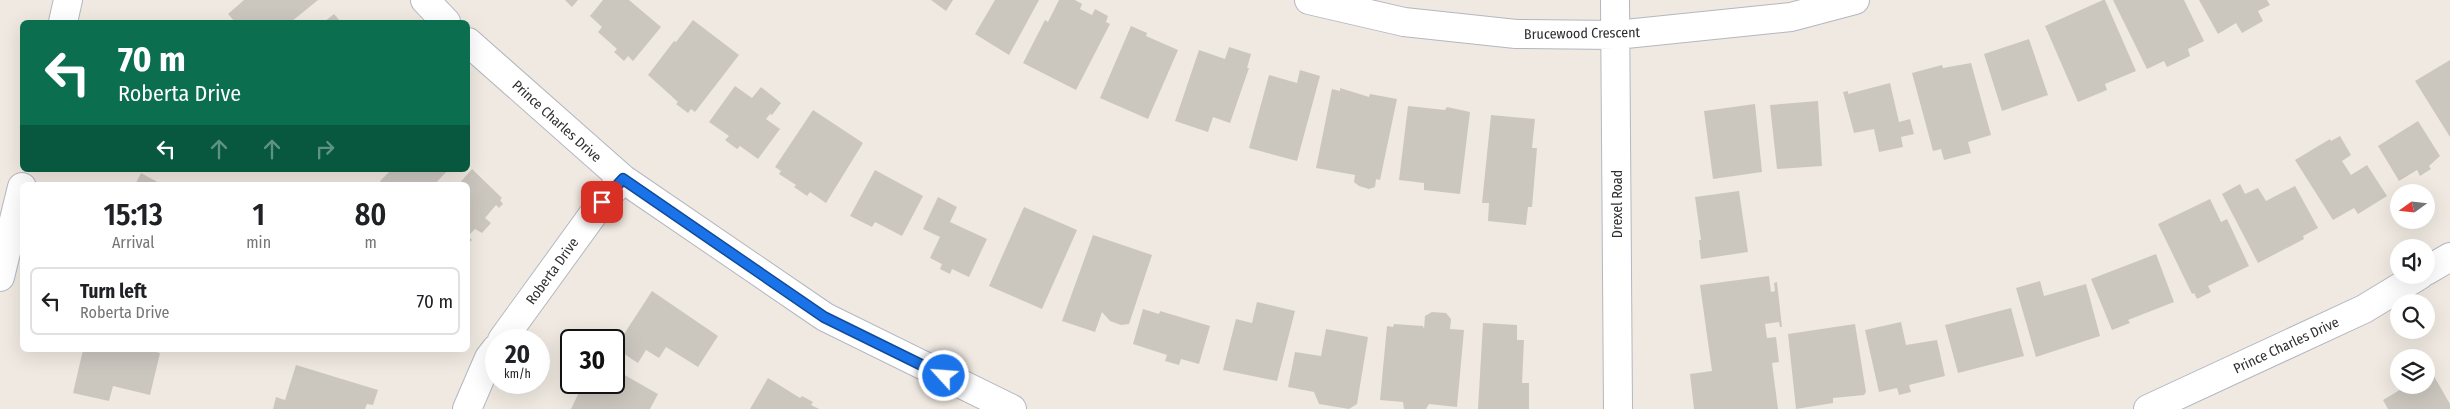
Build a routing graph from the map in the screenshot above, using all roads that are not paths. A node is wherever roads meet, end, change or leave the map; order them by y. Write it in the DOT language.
graph roads {
  1 [pos="68,0"];
  2 [pos="425,0"];
  3 [pos="1308,0"];
  4 [pos="1615,0"];
  5 [pos="1855,0"];
  6 [pos="63,20"];
  7 [pos="444,20"];
  8 [pos="1616,35"];
  9 [pos="470,44"];
  10 [pos="623,179"];
  11 [pos="20,198"];
  12 [pos="2450,257"];
  13 [pos="2435,266"];
  14 [pos="0,276"];
  15 [pos="2405,284"];
  16 [pos="510,329"];
  17 [pos="485,367"];
  18 [pos="467,409"];
  19 [pos="1012,409"];
  20 [pos="1618,409"];
  21 [pos="2148,409"];
  1 -- 6 [label="street"];
  2 -- 7 [label="street"];
  3 -- 8 [label="street, Brucewood Crescent"];
  4 -- 8 [label="street, Drexel Road"];
  5 -- 8 [label="street, Brucewood Crescent"];
  8 -- 20 [label="street, Drexel Road"];
  9 -- 10 [label="street, Prince Charles Drive"];
  10 -- 16 [label="street, Roberta Drive"];
  10 -- 19 [label="street, Prince Charles Drive"];
  11 -- 14 [label="street"];
  12 -- 13 [label="street"];
  15 -- 21 [label="street, Prince Charles Drive"];
  17 -- 18 [label="street"];
}
